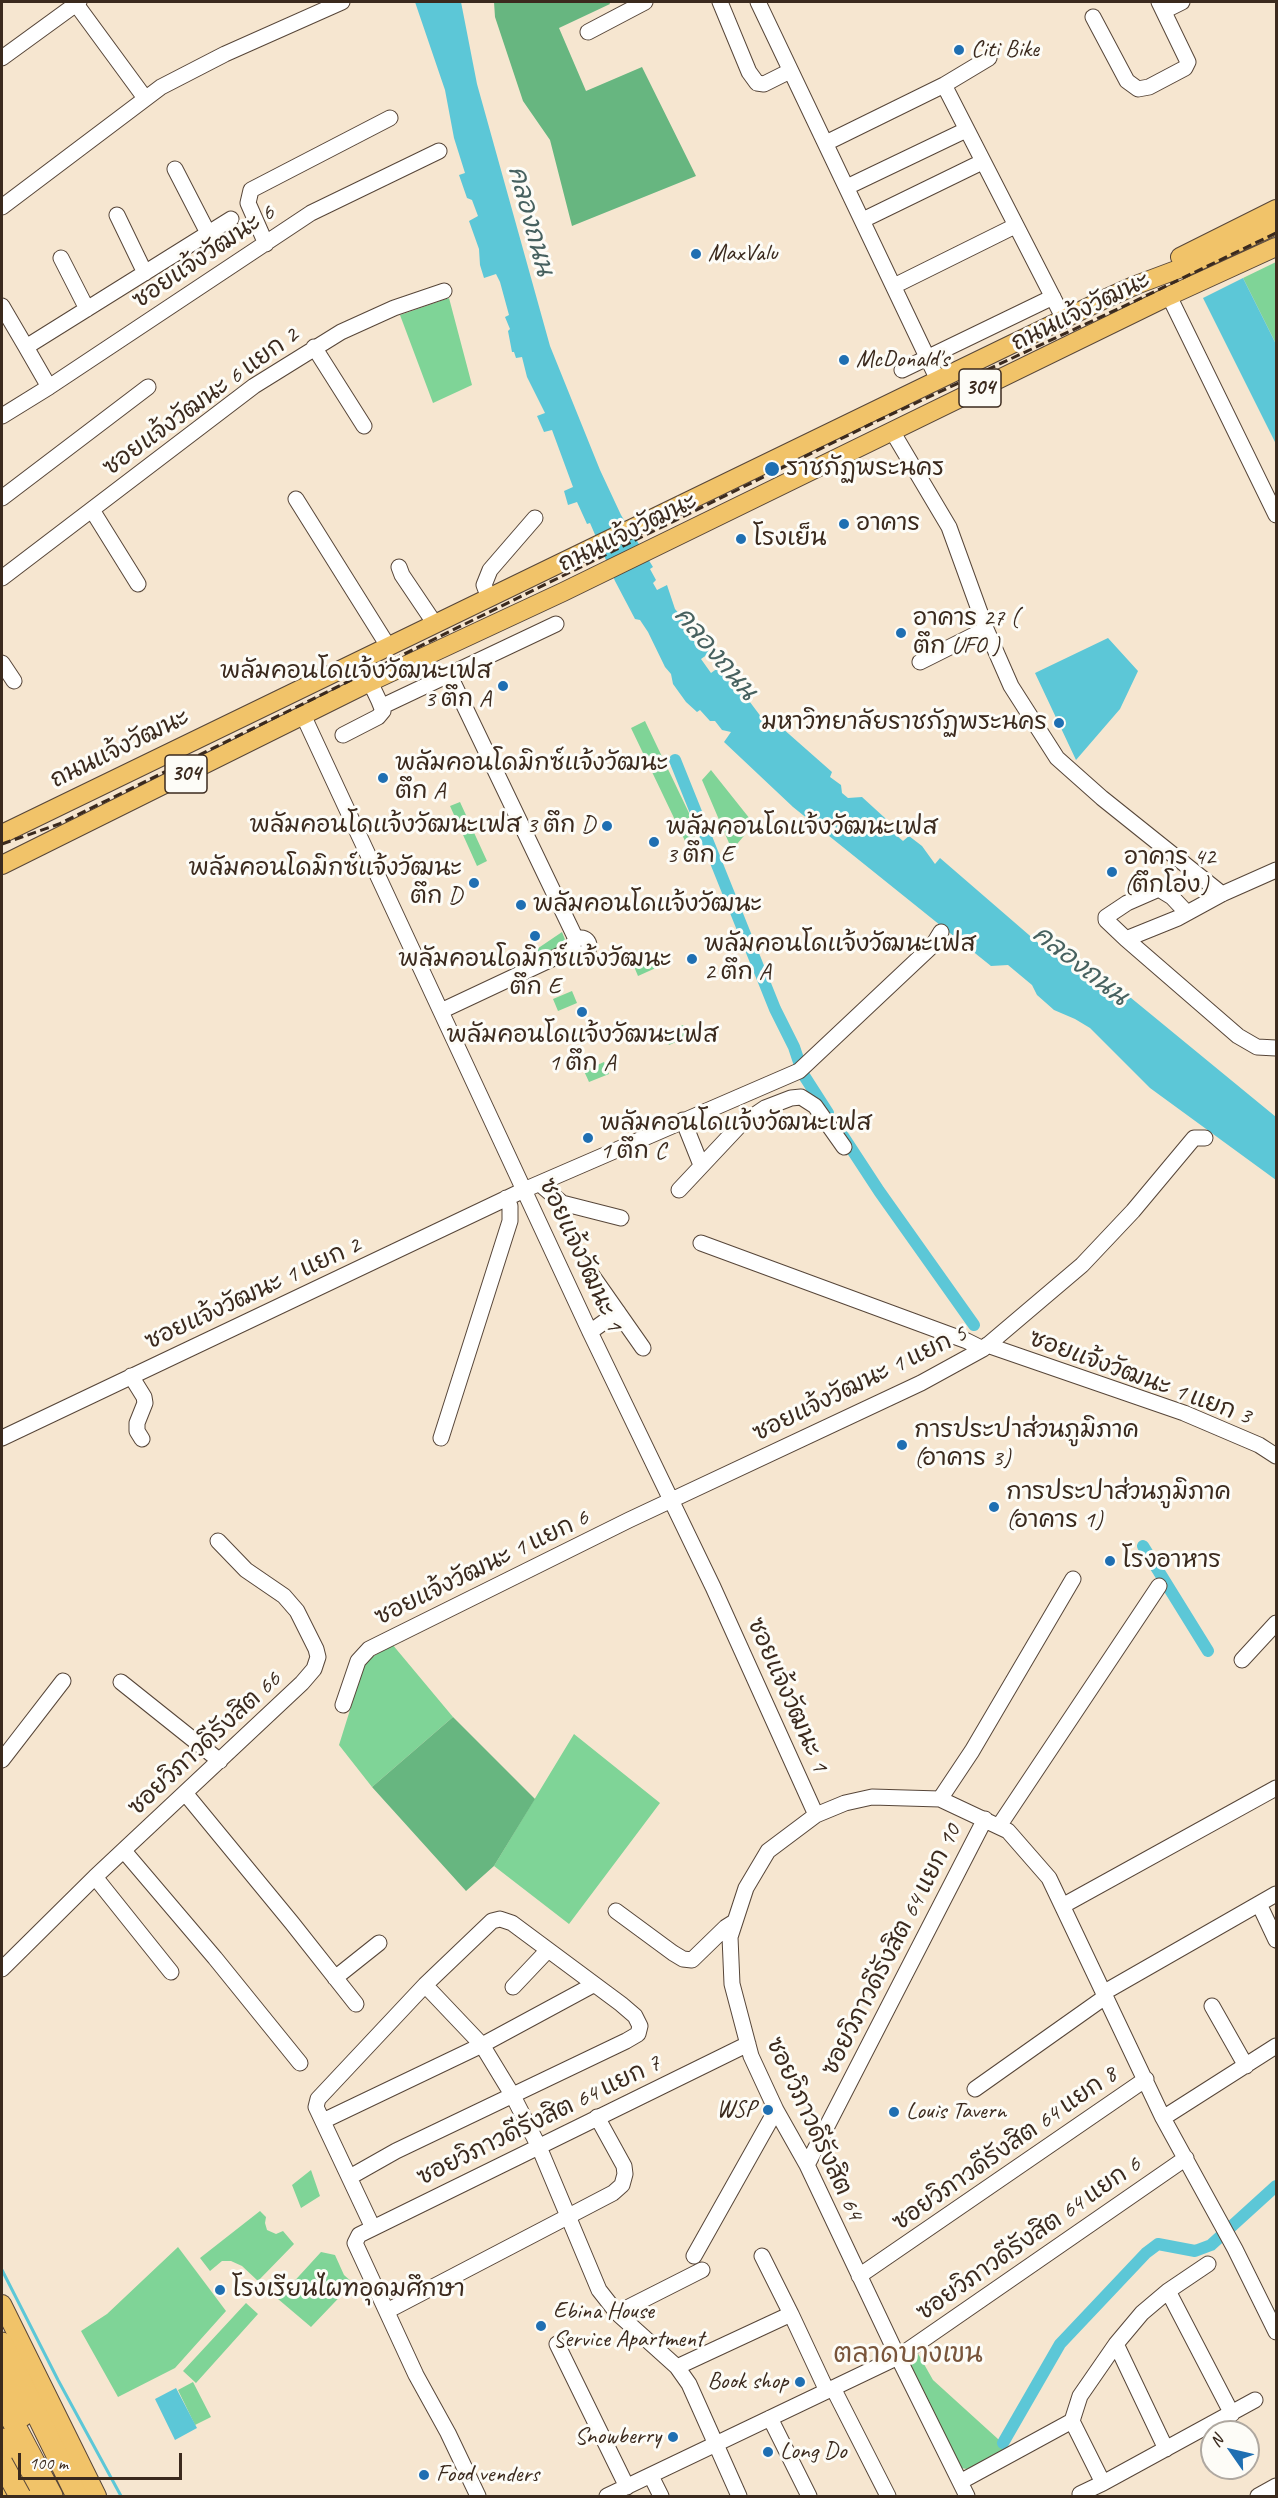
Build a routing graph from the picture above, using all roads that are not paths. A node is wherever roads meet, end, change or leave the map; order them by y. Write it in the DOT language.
graph roads {
  1 [pos="342,2"];
  2 [pos="645,2"];
  3 [pos="720,2"];
  4 [pos="758,2"];
  5 [pos="1182,2"];
  6 [pos="78,3"];
  7 [pos="1161,6"];
  8 [pos="1093,17"];
  9 [pos="588,32"];
  10 [pos="2,58"];
  11 [pos="989,58"];
  12 [pos="790,71"];
  13 [pos="944,84"];
  14 [pos="145,98"];
  15 [pos="390,118"];
  16 [pos="966,130"];
  17 [pos="826,143"];
  18 [pos="439,151"];
  19 [pos="982,162"];
  20 [pos="175,169"];
  21 [pos="847,187"];
  22 [pos="2,207"];
  23 [pos="1276,209"];
  24 [pos="117,215"];
  25 [pos="231,219"];
  26 [pos="863,220"];
  27 [pos="1016,225"];
  28 [pos="1276,225"];
  29 [pos="208,233"];
  30 [pos="266,244"];
  31 [pos="1276,247"];
  32 [pos="61,258"];
  33 [pos="145,273"];
  34 [pos="894,285"];
  35 [pos="1136,285"];
  36 [pos="444,291"];
  37 [pos="1169,296"];
  38 [pos="1053,297"];
  39 [pos="2,306"];
  40 [pos="87,309"];
  41 [pos="1064,319"];
  42 [pos="26,347"];
  43 [pos="314,348"];
  44 [pos="928,358"];
  45 [pos="902,370"];
  46 [pos="938,380"];
  47 [pos="49,387"];
  48 [pos="148,387"];
  49 [pos="2,416"];
  50 [pos="364,426"];
  51 [pos="892,430"];
  52 [pos="2,498"];
  53 [pos="296,499"];
  54 [pos="92,510"];
  55 [pos="1276,515"];
  56 [pos="535,518"];
  57 [pos="399,567"];
  58 [pos="2,578"];
  59 [pos="138,584"];
  60 [pos="489,598"];
  61 [pos="435,624"];
  62 [pos="556,624"];
  63 [pos="986,629"];
  64 [pos="388,646"];
  65 [pos="920,662"];
  66 [pos="2,663"];
  67 [pos="449,674"];
  68 [pos="14,681"];
  69 [pos="370,682"];
  70 [pos="379,701"];
  71 [pos="303,715"];
  72 [pos="342,735"];
  73 [pos="2,834"];
  74 [pos="2,865"];
  75 [pos="1276,870"];
  76 [pos="1222,894"];
  77 [pos="1187,913"];
  78 [pos="941,932"];
  79 [pos="1126,939"];
  80 [pos="441,1011"];
  81 [pos="1276,1048"];
  82 [pos="683,1120"];
  83 [pos="1205,1138"];
  84 [pos="844,1147"];
  85 [pos="702,1165"];
  86 [pos="540,1184"];
  87 [pos="524,1190"];
  88 [pos="679,1190"];
  89 [pos="506,1198"];
  90 [pos="621,1218"];
  91 [pos="701,1243"];
  92 [pos="589,1271"];
  93 [pos="618,1312"];
  94 [pos="590,1332"];
  95 [pos="985,1347"];
  96 [pos="643,1348"];
  97 [pos="131,1376"];
  98 [pos="2,1438"];
  99 [pos="441,1438"];
  100 [pos="142,1439"];
  101 [pos="1276,1456"];
  102 [pos="672,1500"];
  103 [pos="218,1541"];
  104 [pos="1073,1579"];
  105 [pos="1159,1586"];
  106 [pos="1276,1623"];
  107 [pos="1242,1660"];
  108 [pos="63,1681"];
  109 [pos="121,1682"];
  110 [pos="343,1705"];
  111 [pos="2,1760"];
  112 [pos="220,1761"];
  113 [pos="1276,1788"];
  114 [pos="185,1793"];
  115 [pos="940,1799"];
  116 [pos="816,1815"];
  117 [pos="992,1822"];
  118 [pos="124,1851"];
  119 [pos="95,1877"];
  120 [pos="1276,1894"];
  121 [pos="1259,1904"];
  122 [pos="1064,1905"];
  123 [pos="616,1911"];
  124 [pos="734,1922"];
  125 [pos="1276,1940"];
  126 [pos="378,1943"];
  127 [pos="548,1950"];
  128 [pos="2,1969"];
  129 [pos="171,1972"];
  130 [pos="335,1978"];
  131 [pos="425,1985"];
  132 [pos="593,1985"];
  133 [pos="513,1988"];
  134 [pos="1104,1995"];
  135 [pos="356,2004"];
  136 [pos="1212,2006"];
  137 [pos="748,2044"];
  138 [pos="482,2045"];
  139 [pos="1276,2046"];
  140 [pos="300,2063"];
  141 [pos="1246,2066"];
  142 [pos="1146,2079"];
  143 [pos="975,2089"];
  144 [pos="513,2096"];
  145 [pos="776,2110"];
  146 [pos="597,2117"];
  147 [pos="1163,2118"];
  148 [pos="323,2121"];
  149 [pos="539,2146"];
  150 [pos="1186,2158"];
  151 [pos="807,2165"];
  152 [pos="350,2177"];
  153 [pos="568,2217"];
  154 [pos="373,2228"];
  155 [pos="694,2256"];
  156 [pos="762,2256"];
  157 [pos="1208,2264"];
  158 [pos="702,2270"];
  159 [pos="859,2276"];
  160 [pos="1168,2290"];
  161 [pos="2,2304"];
  162 [pos="387,2311"];
  163 [pos="617,2313"];
  164 [pos="790,2314"];
  165 [pos="1276,2331"];
  166 [pos="2,2343"];
  167 [pos="557,2344"];
  168 [pos="1116,2344"];
  169 [pos="898,2357"];
  170 [pos="677,2367"];
  171 [pos="2,2377"];
  172 [pos="830,2390"];
  173 [pos="1255,2400"];
  174 [pos="2,2401"];
  175 [pos="1232,2414"];
  176 [pos="770,2418"];
  177 [pos="1072,2421"];
  178 [pos="2,2439"];
  179 [pos="714,2445"];
  180 [pos="1166,2449"];
  181 [pos="2,2463"];
  182 [pos="651,2476"];
  183 [pos="960,2482"];
  184 [pos="1103,2483"];
  185 [pos="2,2486"];
  186 [pos="1276,2486"];
  187 [pos="627,2487"];
  188 [pos="1080,2494"];
  189 [pos="8,2496"];
  190 [pos="20,2496"];
  191 [pos="32,2496"];
  192 [pos="52,2496"];
  193 [pos="64,2496"];
  194 [pos="77,2496"];
  195 [pos="97,2496"];
  196 [pos="477,2496"];
  197 [pos="607,2496"];
  198 [pos="661,2496"];
  199 [pos="739,2496"];
  200 [pos="809,2496"];
  201 [pos="888,2496"];
  202 [pos="967,2496"];
  203 [pos="1258,2496"];
  1 -- 14 [label="street"];
  2 -- 9 [label="street"];
  3 -- 12 [label="street"];
  4 -- 12 [label="street"];
  5 -- 7 [label="street"];
  6 -- 10 [label="street"];
  6 -- 14 [label="street"];
  7 -- 8 [label="street"];
  11 -- 13 [label="street"];
  12 -- 17 [label="street"];
  13 -- 16 [label="street"];
  13 -- 17 [label="street"];
  14 -- 22 [label="street"];
  15 -- 30 [label="street"];
  16 -- 19 [label="street"];
  16 -- 21 [label="street"];
  17 -- 21 [label="street"];
  18 -- 30 [label="street, ซอยแจ้งวัฒนะ 6"];
  19 -- 26 [label="street"];
  19 -- 27 [label="street"];
  20 -- 29 [label="street"];
  21 -- 26 [label="street"];
  23 -- 35 [label="main road, ถนนแจ้งวัฒนะ / 304"];
  24 -- 33 [label="street"];
  25 -- 29 [label="street"];
  26 -- 34 [label="street"];
  27 -- 34 [label="street"];
  27 -- 38 [label="street"];
  28 -- 35 [label="main road, ถนนแจ้งวัฒนะ / 304"];
  29 -- 33 [label="street"];
  30 -- 47 [label="street, ซอยแจ้งวัฒนะ 6"];
  31 -- 37 [label="main road, ถนนแจ้งวัฒนะ / 304"];
  32 -- 40 [label="street"];
  33 -- 40 [label="street"];
  34 -- 44 [label="street"];
  35 -- 41 [label="main road, ถนนแจ้งวัฒนะ / 304"];
  36 -- 43 [label="street, ซอยแจ้งวัฒนะ 6 แยก 2"];
  37 -- 51 [label="main road, ถนนแจ้งวัฒนะ / 304"];
  37 -- 55 [label="street"];
  38 -- 41 [label="street"];
  38 -- 44 [label="street"];
  39 -- 42 [label="street"];
  40 -- 42 [label="street"];
  41 -- 46 [label="main road, ถนนแจ้งวัฒนะ / 304"];
  42 -- 47 [label="street"];
  43 -- 50 [label="street"];
  43 -- 54 [label="street, ซอยแจ้งวัฒนะ 6 แยก 2"];
  44 -- 45 [label="street"];
  44 -- 46 [label="street"];
  46 -- 60 [label="main road, ถนนแจ้งวัฒนะ / 304"];
  47 -- 49 [label="street, ซอยแจ้งวัฒนะ 6"];
  48 -- 52 [label="street"];
  51 -- 63 [label="street"];
  51 -- 69 [label="main road, ถนนแจ้งวัฒนะ / 304"];
  53 -- 64 [label="street"];
  54 -- 58 [label="street, ซอยแจ้งวัฒนะ 6 แยก 2"];
  54 -- 59 [label="street"];
  56 -- 60 [label="street"];
  57 -- 61 [label="street"];
  60 -- 61 [label="main road, ถนนแจ้งวัฒนะ / 304"];
  61 -- 64 [label="main road, ถนนแจ้งวัฒนะ / 304"];
  62 -- 67 [label="street"];
  63 -- 65 [label="street"];
  63 -- 76 [label="street"];
  64 -- 73 [label="main road, ถนนแจ้งวัฒนะ / 304"];
  66 -- 68 [label="street"];
  67 -- 70 [label="street"];
  67 -- 80 [label="street"];
  69 -- 70 [label="street"];
  69 -- 71 [label="main road, ถนนแจ้งวัฒนะ / 304"];
  70 -- 72 [label="street"];
  71 -- 74 [label="main road, ถนนแจ้งวัฒนะ / 304"];
  71 -- 80 [label="street, ซอยแจ้งวัฒนะ 1"];
  75 -- 76 [label="street"];
  76 -- 77 [label="street"];
  77 -- 79 [label="street"];
  77 -- 79 [label="street"];
  78 -- 82 [label="street, ซอยแจ้งวัฒนะ 1 แยก 2"];
  79 -- 81 [label="street"];
  80 -- 87 [label="street, ซอยแจ้งวัฒนะ 1"];
  82 -- 85 [label="street"];
  82 -- 86 [label="street, ซอยแจ้งวัฒนะ 1 แยก 2"];
  83 -- 95 [label="street, ซอยแจ้งวัฒนะ 1 แยก 5"];
  84 -- 85 [label="street"];
  85 -- 88 [label="street"];
  86 -- 87 [label="street, ซอยแจ้งวัฒนะ 1 แยก 2"];
  86 -- 90 [label="street"];
  87 -- 89 [label="street, ซอยแจ้งวัฒนะ 1 แยก 2"];
  87 -- 94 [label="street, ซอยแจ้งวัฒนะ 1"];
  89 -- 97 [label="street, ซอยแจ้งวัฒนะ 1 แยก 2"];
  89 -- 99 [label="street"];
  91 -- 95 [label="street, ซอยแจ้งวัฒนะ 1 แยก 3"];
  92 -- 93 [label="street"];
  93 -- 94 [label="street"];
  93 -- 96 [label="street"];
  94 -- 102 [label="street, ซอยแจ้งวัฒนะ 1"];
  95 -- 101 [label="street, ซอยแจ้งวัฒนะ 1 แยก 3"];
  95 -- 102 [label="street, ซอยแจ้งวัฒนะ 1 แยก 5"];
  97 -- 98 [label="street, ซอยแจ้งวัฒนะ 1 แยก 2"];
  97 -- 100 [label="street"];
  102 -- 110 [label="street, ซอยแจ้งวัฒนะ 1 แยก 6"];
  102 -- 116 [label="street, ซอยแจ้งวัฒนะ 1"];
  103 -- 112 [label="street, ซอยวิภาวดีรังสิต 66"];
  104 -- 115 [label="street"];
  105 -- 117 [label="street, ซอยวิภาวดีรังสิต 64 แยก 10"];
  106 -- 107 [label="street"];
  108 -- 111 [label="street"];
  109 -- 112 [label="street"];
  112 -- 114 [label="street, ซอยวิภาวดีรังสิต 66"];
  113 -- 122 [label="street"];
  114 -- 118 [label="street, ซอยวิภาวดีรังสิต 66"];
  114 -- 130 [label="street"];
  115 -- 116 [label="street, ซอยวิภาวดีรังสิต 64"];
  115 -- 117 [label="street, ซอยวิภาวดีรังสิต 64"];
  116 -- 124 [label="street, ซอยวิภาวดีรังสิต 64"];
  117 -- 122 [label="street, ซอยวิภาวดีรังสิต 64"];
  117 -- 151 [label="street, ซอยวิภาวดีรังสิต 64 แยก 10"];
  118 -- 119 [label="street, ซอยวิภาวดีรังสิต 66"];
  118 -- 140 [label="street"];
  119 -- 128 [label="street, ซอยวิภาวดีรังสิต 66"];
  119 -- 129 [label="street"];
  120 -- 121 [label="street"];
  121 -- 125 [label="street"];
  121 -- 134 [label="street"];
  122 -- 134 [label="street, ซอยวิภาวดีรังสิต 64"];
  123 -- 124 [label="street"];
  124 -- 137 [label="street, ซอยวิภาวดีรังสิต 64"];
  126 -- 130 [label="street"];
  127 -- 131 [label="street"];
  127 -- 132 [label="street"];
  127 -- 133 [label="street"];
  130 -- 135 [label="street"];
  131 -- 138 [label="street"];
  131 -- 148 [label="street"];
  132 -- 138 [label="street"];
  132 -- 144 [label="street"];
  134 -- 142 [label="street, ซอยวิภาวดีรังสิต 64"];
  134 -- 143 [label="street"];
  136 -- 141 [label="street"];
  137 -- 145 [label="street, ซอยวิภาวดีรังสิต 64"];
  137 -- 146 [label="street, ซอยวิภาวดีรังสิต 64 แยก 7"];
  138 -- 144 [label="street"];
  138 -- 148 [label="street"];
  139 -- 141 [label="street"];
  141 -- 147 [label="street"];
  142 -- 147 [label="street, ซอยวิภาวดีรังสิต 64"];
  142 -- 159 [label="street, ซอยวิภาวดีรังสิต 64 แยก 8"];
  144 -- 149 [label="street"];
  144 -- 152 [label="street"];
  145 -- 151 [label="street, ซอยวิภาวดีรังสิต 64"];
  145 -- 155 [label="street"];
  146 -- 149 [label="street, ซอยวิภาวดีรังสิต 64 แยก 7"];
  146 -- 153 [label="street"];
  147 -- 150 [label="street, ซอยวิภาวดีรังสิต 64"];
  148 -- 152 [label="street"];
  149 -- 153 [label="street"];
  149 -- 154 [label="street, ซอยวิภาวดีรังสิต 64 แยก 7"];
  150 -- 165 [label="street, ซอยวิภาวดีรังสิต 64"];
  150 -- 169 [label="street, ซอยวิภาวดีรังสิต 64 แยก 6"];
  151 -- 159 [label="street, ซอยวิภาวดีรังสิต 64"];
  152 -- 154 [label="street"];
  153 -- 162 [label="street"];
  153 -- 163 [label="street"];
  154 -- 162 [label="street, ซอยวิภาวดีรังสิต 64 แยก 7"];
  156 -- 164 [label="street"];
  157 -- 160 [label="street"];
  158 -- 163 [label="street"];
  159 -- 169 [label="street, ซอยวิภาวดีรังสิต 64"];
  160 -- 168 [label="street"];
  160 -- 175 [label="street"];
  161 -- 195 [label="main road"];
  162 -- 196 [label="street"];
  163 -- 170 [label="street"];
  164 -- 170 [label="street"];
  164 -- 172 [label="street"];
  166 -- 194 [label="highway"];
  167 -- 187 [label="street"];
  168 -- 177 [label="street"];
  168 -- 180 [label="street"];
  169 -- 172 [label="street"];
  169 -- 183 [label="street, ซอยวิภาวดีรังสิต 64"];
  170 -- 179 [label="street"];
  171 -- 193 [label="highway"];
  172 -- 176 [label="street"];
  172 -- 201 [label="street"];
  173 -- 175 [label="street"];
  174 -- 192 [label="highway"];
  175 -- 180 [label="street"];
  176 -- 179 [label="street"];
  176 -- 200 [label="street"];
  177 -- 183 [label="street"];
  177 -- 184 [label="street"];
  178 -- 191 [label="highway"];
  179 -- 182 [label="street"];
  179 -- 199 [label="street"];
  180 -- 184 [label="street"];
  181 -- 190 [label="highway, bridge"];
  182 -- 187 [label="street"];
  182 -- 198 [label="street"];
  183 -- 202 [label="street, ซอยวิภาวดีรังสิต 64"];
  184 -- 188 [label="street"];
  185 -- 189 [label="main road"];
  186 -- 203 [label="street"];
  187 -- 197 [label="street"];
}
